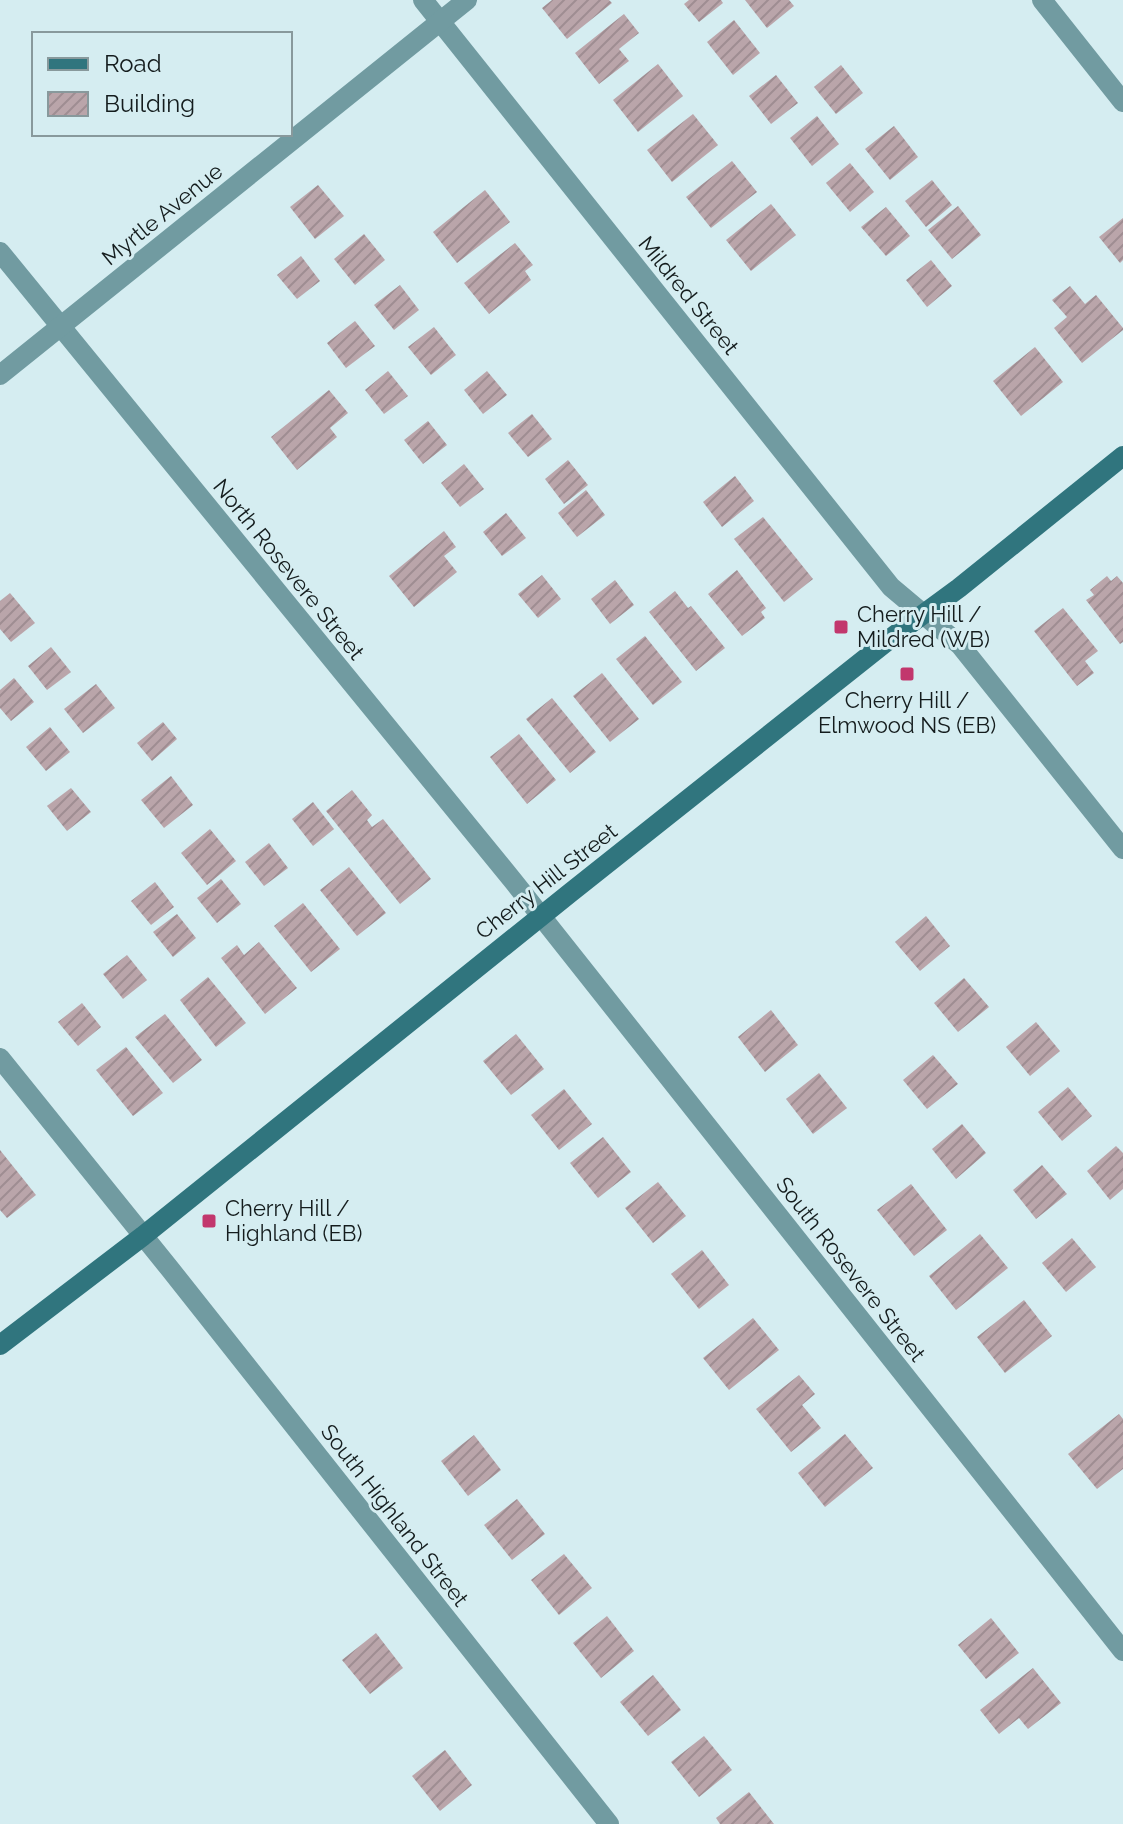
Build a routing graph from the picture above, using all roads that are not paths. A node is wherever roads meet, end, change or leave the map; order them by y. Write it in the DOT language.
graph roads {
  1 [pos="423,0"];
  2 [pos="467,0"];
  3 [pos="1042,0"];
  4 [pos="440,20"];
  5 [pos="1123,102"];
  6 [pos="0,252"];
  7 [pos="60,326"];
  8 [pos="0,375"];
  9 [pos="1123,456"];
  10 [pos="923,614"];
  11 [pos="1123,849"];
  12 [pos="541,916"];
  13 [pos="0,1058"];
  14 [pos="143,1236"];
  15 [pos="0,1345"];
  16 [pos="1123,1651"];
  17 [pos="609,1824"];
  1 -- 4 [label="street, Mildred Street"];
  2 -- 4 [label="street, Myrtle Avenue"];
  3 -- 5 [label="street"];
  4 -- 7 [label="street, Myrtle Avenue"];
  4 -- 10 [label="street, Mildred Street"];
  6 -- 7 [label="street, North Rosevere Street"];
  7 -- 8 [label="street, Myrtle Avenue"];
  7 -- 12 [label="street, North Rosevere Street"];
  9 -- 10 [label="street, Cherry Hill Street"];
  10 -- 11 [label="street, Mildred Street"];
  10 -- 12 [label="street, Cherry Hill Street"];
  12 -- 14 [label="street, Cherry Hill Street"];
  12 -- 16 [label="street, South Rosevere Street"];
  13 -- 14 [label="street, South Highland Street"];
  14 -- 15 [label="street, Cherry Hill Street"];
  14 -- 17 [label="street, South Highland Street"];
}
